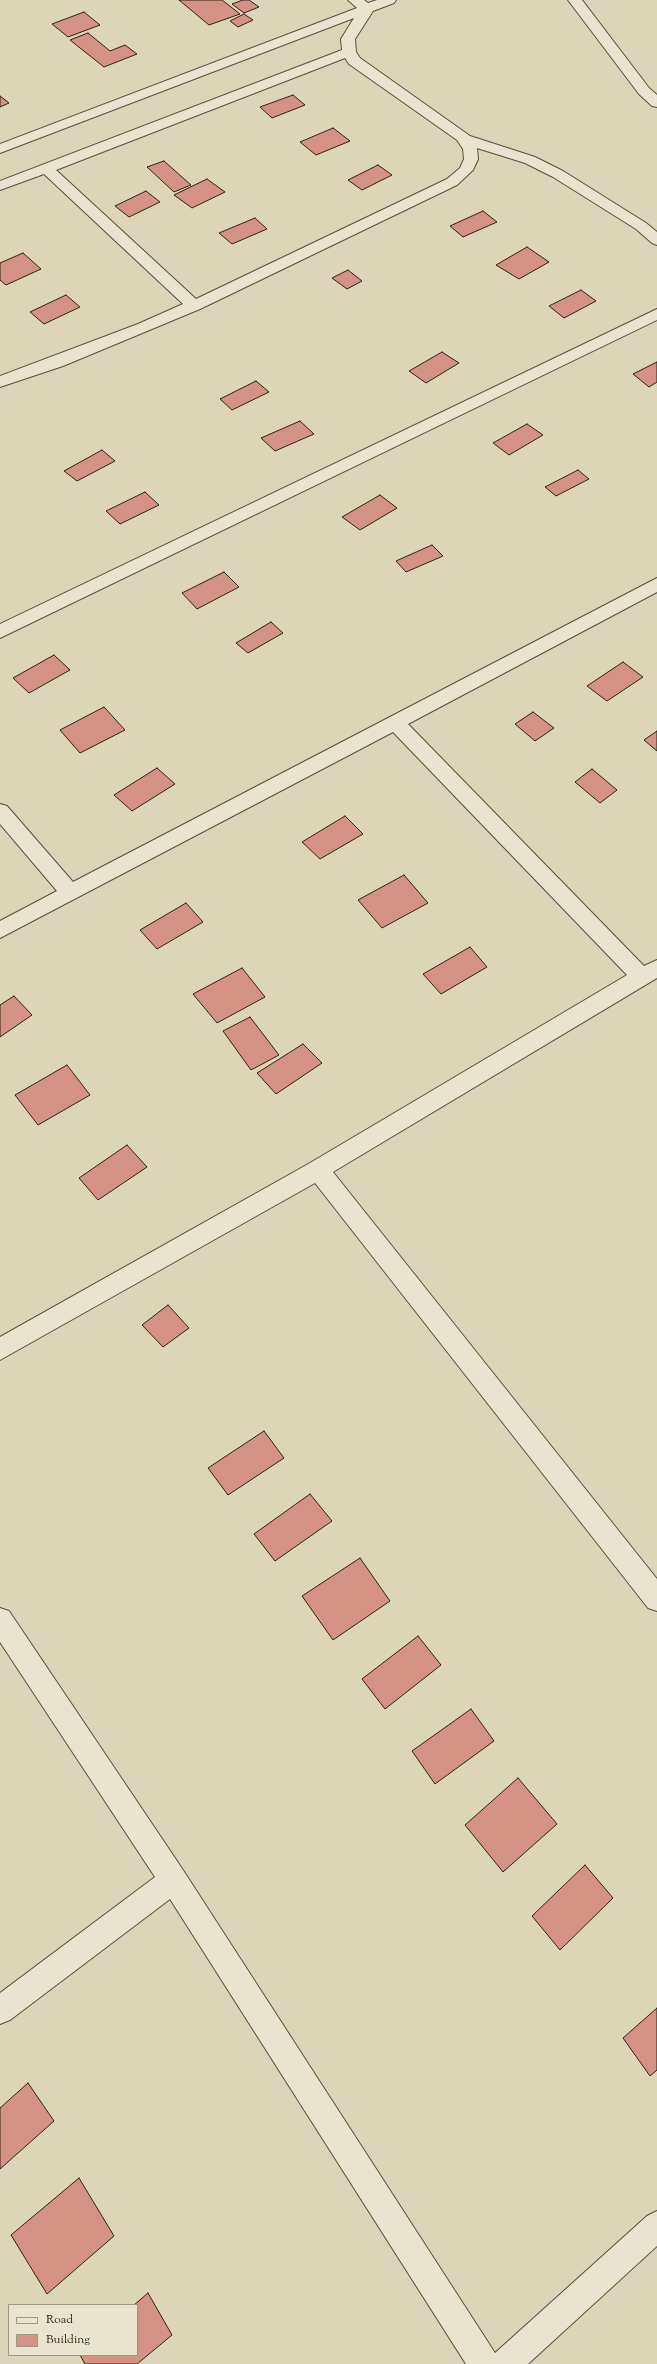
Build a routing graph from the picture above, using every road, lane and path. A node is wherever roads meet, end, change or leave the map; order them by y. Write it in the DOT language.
graph roads {
  1 [pos="389,0"];
  2 [pos="575,0"];
  3 [pos="361,4"];
  4 [pos="349,52"];
  5 [pos="657,103"];
  6 [pos="464,139"];
  7 [pos="0,149"];
  8 [pos="46,168"];
  9 [pos="0,186"];
  10 [pos="657,240"];
  11 [pos="194,306"];
  12 [pos="657,314"];
  13 [pos="0,382"];
  14 [pos="657,584"];
  15 [pos="0,632"];
  16 [pos="395,722"];
  17 [pos="0,811"];
  18 [pos="71,893"];
  19 [pos="0,930"];
  20 [pos="649,973"];
  21 [pos="318,1170"];
  22 [pos="0,1348"];
  23 [pos="657,1599"];
  24 [pos="0,1620"];
  25 [pos="173,1880"];
  26 [pos="0,2010"];
  27 [pos="657,2226"];
  28 [pos="484,2364"];
  29 [pos="504,2364"];
  1 -- 3 [label="street"];
  2 -- 5 [label="street"];
  3 -- 4 [label="street"];
  3 -- 7 [label="street"];
  4 -- 6 [label="street"];
  4 -- 8 [label="street"];
  6 -- 10 [label="street"];
  6 -- 11 [label="street"];
  8 -- 9 [label="street"];
  8 -- 11 [label="street"];
  11 -- 13 [label="street"];
  12 -- 15 [label="street"];
  14 -- 16 [label="street"];
  16 -- 18 [label="street"];
  16 -- 20 [label="street"];
  17 -- 18 [label="street"];
  18 -- 19 [label="street"];
  20 -- 21 [label="street"];
  21 -- 22 [label="street"];
  21 -- 23 [label="street"];
  24 -- 25 [label="street"];
  25 -- 26 [label="street"];
  25 -- 28 [label="street"];
  27 -- 29 [label="street"];
}
